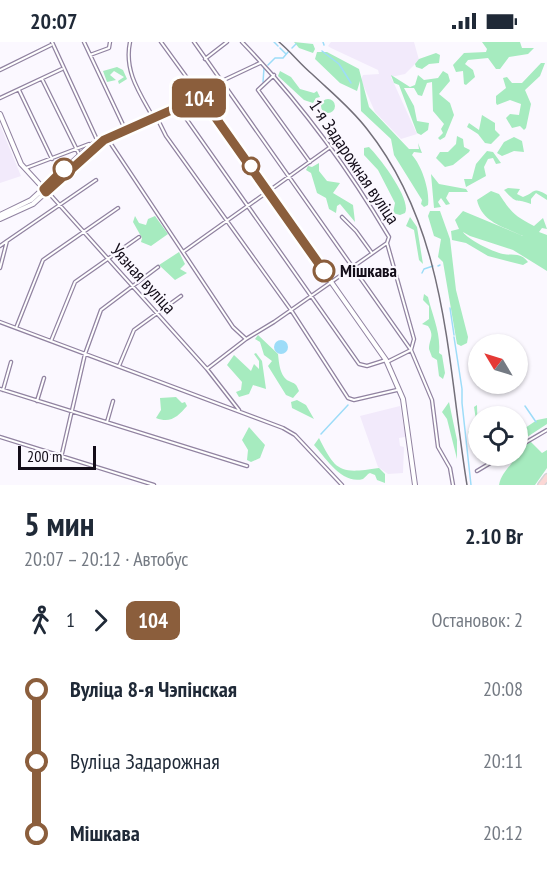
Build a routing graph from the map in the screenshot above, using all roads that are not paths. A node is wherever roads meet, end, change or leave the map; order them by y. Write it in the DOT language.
graph roads {
  1 [pos="84,42"];
  2 [pos="110,42"];
  3 [pos="130,42"];
  4 [pos="161,42"];
  5 [pos="194,42"];
  6 [pos="227,42"];
  7 [pos="242,42"];
  8 [pos="52,43"];
  9 [pos="90,55"];
  10 [pos="205,59"];
  11 [pos="261,63"];
  12 [pos="63,68"];
  13 [pos="0,70"];
  14 [pos="274,75"];
  15 [pos="42,79"];
  16 [pos="222,81"];
  17 [pos="19,90"];
  18 [pos="201,97"];
  19 [pos="0,98"];
  20 [pos="178,107"];
  21 [pos="0,114"];
  22 [pos="156,118"];
  23 [pos="126,131"];
  24 [pos="106,139"];
  25 [pos="98,142"];
  26 [pos="90,145"];
  27 [pos="330,147"];
  28 [pos="75,150"];
  29 [pos="80,155"];
  30 [pos="52,159"];
  31 [pos="310,162"];
  32 [pos="24,167"];
  33 [pos="290,177"];
  34 [pos="96,180"];
  35 [pos="45,190"];
  36 [pos="269,192"];
  37 [pos="59,205"];
  38 [pos="248,207"];
  39 [pos="118,208"];
  40 [pos="0,217"];
  41 [pos="342,217"];
  42 [pos="226,221"];
  43 [pos="83,232"];
  44 [pos="139,237"];
  45 [pos="8,241"];
  46 [pos="387,243"];
  47 [pos="0,246"];
  48 [pos="183,252"];
  49 [pos="372,253"];
  50 [pos="108,259"];
  51 [pos="352,266"];
  52 [pos="158,267"];
  53 [pos="0,268"];
  54 [pos="331,280"];
  55 [pos="132,286"];
  56 [pos="182,296"];
  57 [pos="310,296"];
  58 [pos="291,310"];
  59 [pos="156,314"];
  60 [pos="0,322"];
  61 [pos="16,328"];
  62 [pos="246,339"];
  63 [pos="51,341"];
  64 [pos="411,350"];
  65 [pos="85,354"];
  66 [pos="387,361"];
  67 [pos="11,362"];
  68 [pos="119,366"];
  69 [pos="207,369"];
  70 [pos="44,378"];
  71 [pos="400,389"];
  72 [pos="2,390"];
  73 [pos="38,401"];
  74 [pos="113,401"];
  75 [pos="236,402"];
  76 [pos="231,409"];
  77 [pos="239,411"];
  78 [pos="72,412"];
  79 [pos="107,422"];
  80 [pos="547,429"];
  81 [pos="0,438"];
  82 [pos="528,441"];
  83 [pos="61,458"];
  84 [pos="247,466"];
  85 [pos="485,466"];
  86 [pos="477,471"];
  87 [pos="547,477"];
  88 [pos="154,485"];
  89 [pos="342,485"];
  90 [pos="413,485"];
  91 [pos="453,485"];
  92 [pos="541,485"];
  1 -- 9 [label="street"];
  2 -- 9 [label="street"];
  3 -- 22 [label="street"];
  4 -- 18 [label="street"];
  5 -- 10 [label="street"];
  6 -- 10 [label="street"];
  7 -- 11 [label="street, 1-я Задарожная вуліца"];
  8 -- 12 [label="street"];
  8 -- 13 [label="street"];
  9 -- 23 [label="street"];
  10 -- 16 [label="street"];
  11 -- 14 [label="street, 1-я Задарожная вуліца"];
  11 -- 16 [label="street"];
  12 -- 15 [label="street"];
  12 -- 25 [label="street"];
  14 -- 27 [label="street, 1-я Задарожная вуліца"];
  14 -- 31 [label="street"];
  15 -- 17 [label="street"];
  15 -- 28 [label="street"];
  16 -- 18 [label="street"];
  16 -- 33 [label="street"];
  17 -- 19 [label="street"];
  17 -- 30 [label="street"];
  18 -- 20 [label="main road"];
  18 -- 36 [label="main road"];
  20 -- 22 [label="main road"];
  20 -- 38 [label="street"];
  21 -- 32 [label="main road, Уязная вуліца"];
  22 -- 23 [label="main road"];
  22 -- 42 [label="street"];
  23 -- 24 [label="main road"];
  24 -- 25 [label="main road"];
  24 -- 35 [label="main road"];
  24 -- 48 [label="street"];
  25 -- 26 [label="main road"];
  26 -- 28 [label="street"];
  26 -- 29 [label="main road"];
  27 -- 31 [label="street"];
  27 -- 46 [label="street, 1-я Задарожная вуліца"];
  28 -- 29 [label="street"];
  28 -- 30 [label="street"];
  29 -- 35 [label="main road"];
  30 -- 32 [label="street"];
  31 -- 33 [label="street"];
  32 -- 35 [label="main road, Уязная вуліца"];
  33 -- 36 [label="street"];
  33 -- 51 [label="street"];
  34 -- 37 [label="street"];
  35 -- 37 [label="street, Уязная вуліца"];
  35 -- 40 [label="main road"];
  36 -- 38 [label="street"];
  36 -- 54 [label="main road"];
  37 -- 43 [label="street, Уязная вуліца"];
  37 -- 45 [label="street"];
  38 -- 42 [label="street"];
  38 -- 57 [label="street"];
  39 -- 43 [label="street"];
  41 -- 49 [label="street"];
  42 -- 48 [label="street"];
  42 -- 58 [label="street"];
  43 -- 50 [label="street, Уязная вуліца"];
  43 -- 61 [label="street"];
  44 -- 50 [label="street"];
  45 -- 47 [label="street"];
  45 -- 53 [label="street"];
  46 -- 49 [label="street"];
  46 -- 64 [label="street, 1-я Задарожная вуліца"];
  48 -- 62 [label="street"];
  49 -- 51 [label="street"];
  50 -- 55 [label="street, Уязная вуліца"];
  50 -- 63 [label="street"];
  51 -- 54 [label="street"];
  51 -- 64 [label="street"];
  52 -- 55 [label="street"];
  54 -- 57 [label="street"];
  54 -- 66 [label="main road"];
  55 -- 59 [label="street, Уязная вуліца"];
  55 -- 65 [label="street"];
  56 -- 59 [label="street"];
  57 -- 58 [label="street"];
  57 -- 66 [label="street"];
  58 -- 62 [label="street"];
  58 -- 71 [label="street"];
  59 -- 68 [label="street"];
  59 -- 69 [label="street, Уязная вуліца"];
  60 -- 61 [label="street"];
  61 -- 63 [label="street"];
  62 -- 69 [label="street"];
  63 -- 65 [label="street"];
  64 -- 66 [label="street"];
  64 -- 91 [label="street, 1-я Задарожная вуліца"];
  65 -- 68 [label="street"];
  65 -- 78 [label="street"];
  66 -- 71 [label="main road"];
  67 -- 72 [label="street"];
  68 -- 76 [label="street"];
  69 -- 75 [label="street, Уязная вуліца"];
  70 -- 73 [label="street"];
  71 -- 90 [label="main road"];
  72 -- 73 [label="street"];
  73 -- 78 [label="street"];
  74 -- 79 [label="street"];
  75 -- 76 [label="street"];
  75 -- 77 [label="street, Уязная вуліца"];
  76 -- 77 [label="street"];
  77 -- 89 [label="street"];
  78 -- 79 [label="street"];
  78 -- 83 [label="street"];
  79 -- 84 [label="street"];
  80 -- 82 [label="street"];
  81 -- 83 [label="street"];
  83 -- 88 [label="street"];
  85 -- 86 [label="street"];
  87 -- 92 [label="main road"];
}
